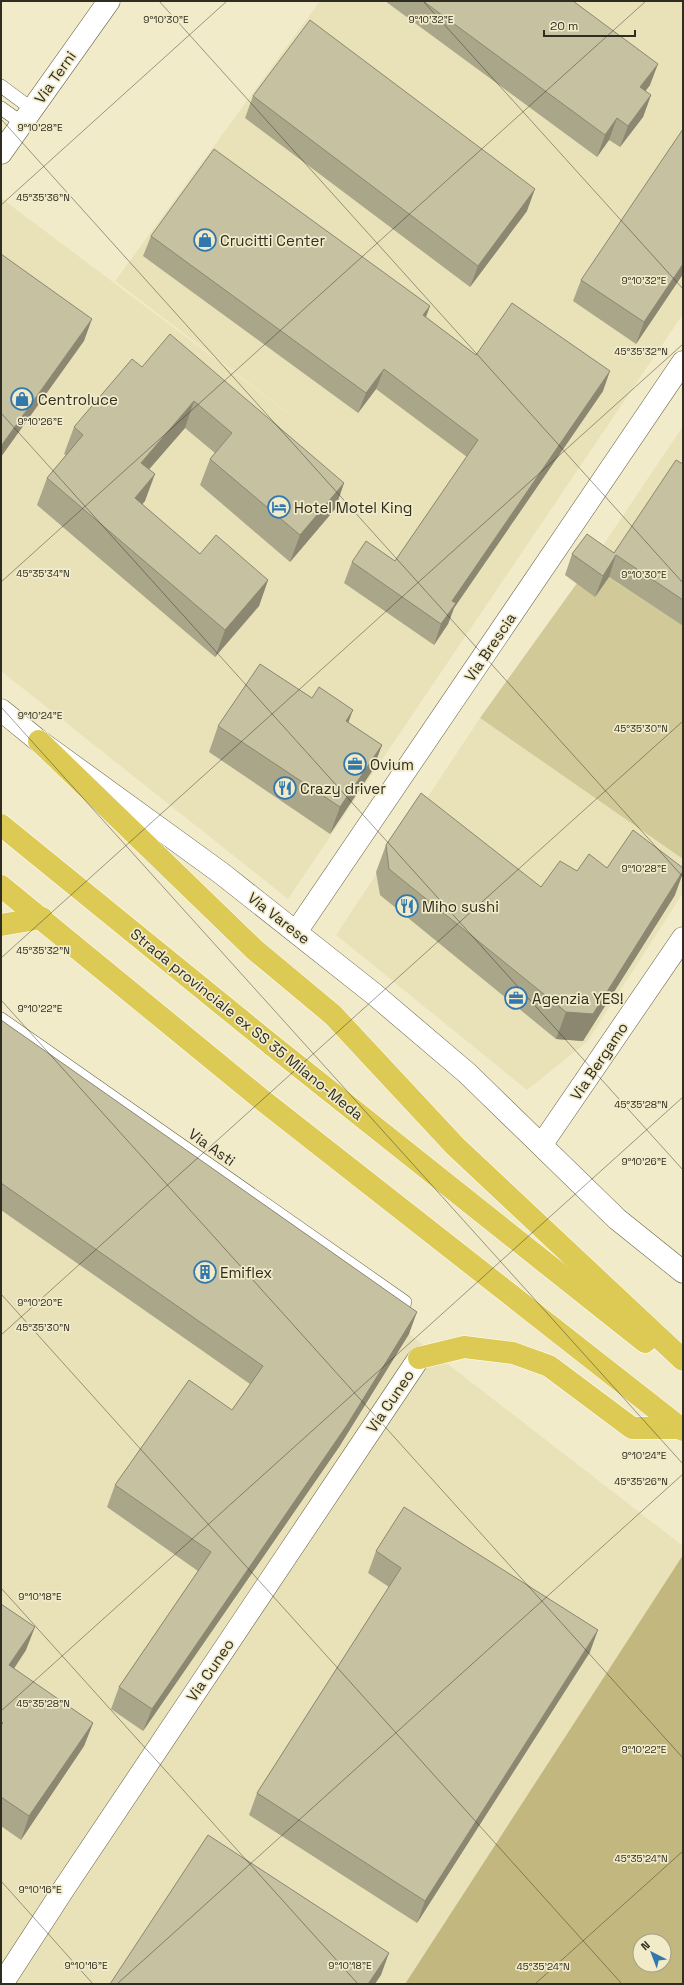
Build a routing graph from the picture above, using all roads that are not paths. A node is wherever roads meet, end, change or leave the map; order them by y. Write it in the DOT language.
graph roads {
  1 [pos="109,1"];
  2 [pos="1,86"];
  3 [pos="1,108"];
  4 [pos="27,116"];
  5 [pos="1,153"];
  6 [pos="683,362"];
  7 [pos="1,710"];
  8 [pos="39,741"];
  9 [pos="1,825"];
  10 [pos="1,886"];
  11 [pos="42,918"];
  12 [pos="1,925"];
  13 [pos="296,932"];
  14 [pos="683,938"];
  15 [pos="1,1019"];
  16 [pos="542,1144"];
  17 [pos="683,1272"];
  18 [pos="405,1302"];
  19 [pos="419,1358"];
  20 [pos="683,1360"];
  21 [pos="683,1373"];
  22 [pos="682,1429"];
  23 [pos="2,1984"];
  1 -- 4 [label="street, Via Terni"];
  2 -- 4 [label="lane"];
  3 -- 4 [label="lane"];
  4 -- 5 [label="street, Via Terni"];
  6 -- 13 [label="street, Via Brescia"];
  7 -- 8 [label="street, Via Varese"];
  8 -- 13 [label="street, Via Varese"];
  8 -- 20 [label="highway"];
  9 -- 21 [label="highway, Strada provinciale ex SS 35 Milano-Meda"];
  10 -- 11 [label="highway"];
  11 -- 12 [label="highway"];
  11 -- 22 [label="highway"];
  13 -- 16 [label="street, Via Varese"];
  14 -- 16 [label="street, Via Bergamo"];
  15 -- 18 [label="lane, Via Asti"];
  16 -- 17 [label="street, Via Varese"];
  19 -- 22 [label="highway"];
  19 -- 23 [label="street, Via Cuneo"];
}
